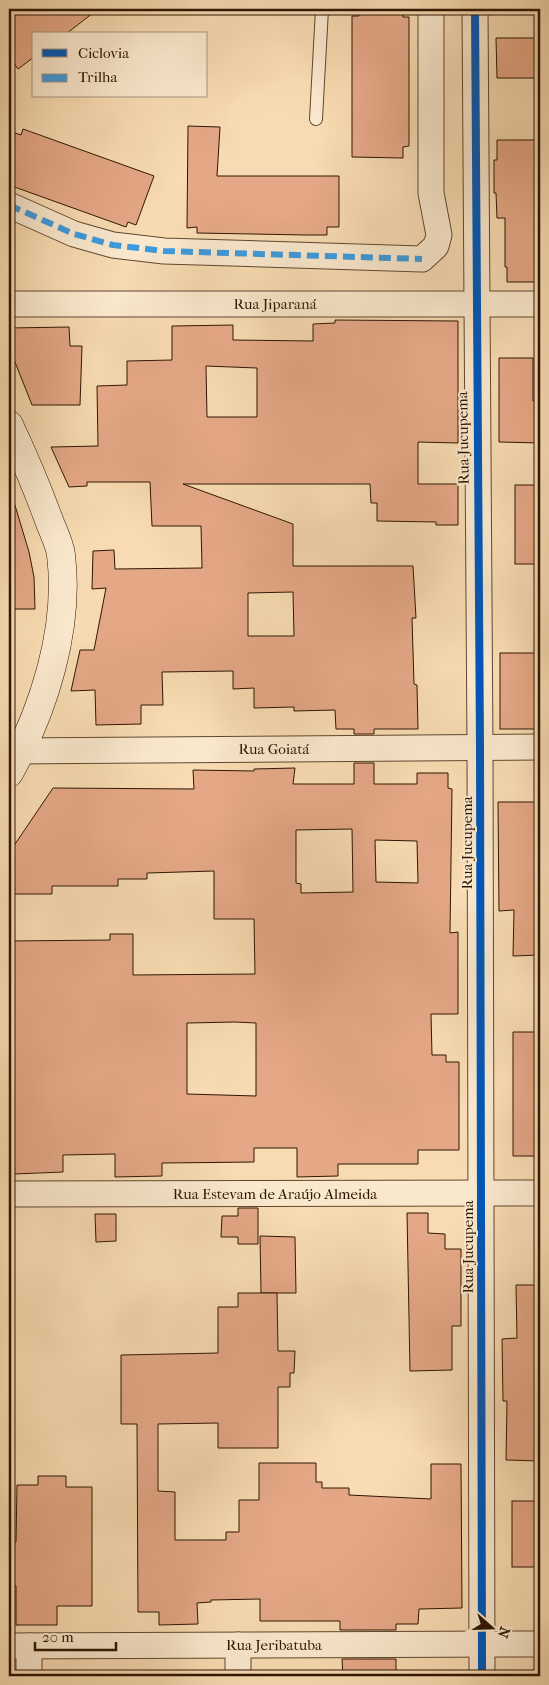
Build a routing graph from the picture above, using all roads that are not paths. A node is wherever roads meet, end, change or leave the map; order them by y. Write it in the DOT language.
graph roads {
  1 [pos="322,9"];
  2 [pos="431,9"];
  3 [pos="475,9"];
  4 [pos="316,119"];
  5 [pos="9,205"];
  6 [pos="9,304"];
  7 [pos="476,304"];
  8 [pos="540,304"];
  9 [pos="9,425"];
  10 [pos="480,747"];
  11 [pos="540,747"];
  12 [pos="13,759"];
  13 [pos="540,1193"];
  14 [pos="9,1194"];
  15 [pos="482,1194"];
  16 [pos="238,1644"];
  17 [pos="481,1644"];
  18 [pos="540,1644"];
  19 [pos="19,1646"];
  20 [pos="29,1676"];
  21 [pos="238,1676"];
  22 [pos="482,1676"];
  1 -- 4 [label="lane"];
  2 -- 5 [label="street"];
  3 -- 7 [label="street, Rua Jucupema"];
  6 -- 7 [label="street, Rua Jiparaná"];
  7 -- 8 [label="street, Rua Jiparaná"];
  7 -- 10 [label="street, Rua Jucupema"];
  9 -- 12 [label="main road"];
  10 -- 11 [label="street, Rua Goiatá"];
  10 -- 12 [label="street, Rua Goiatá"];
  10 -- 15 [label="street, Rua Jucupema"];
  13 -- 15 [label="street, Rua Estevam de Araújo Almeida"];
  14 -- 15 [label="street, Rua Estevam de Araújo Almeida"];
  15 -- 17 [label="street, Rua Jucupema"];
  16 -- 17 [label="street, Rua Jeribatuba"];
  16 -- 19 [label="street, Rua Jeribatuba"];
  16 -- 21 [label="street"];
  17 -- 18 [label="street, Rua Jeribatuba"];
  17 -- 22 [label="street, Rua Jucupema"];
  19 -- 20 [label="street"];
}
